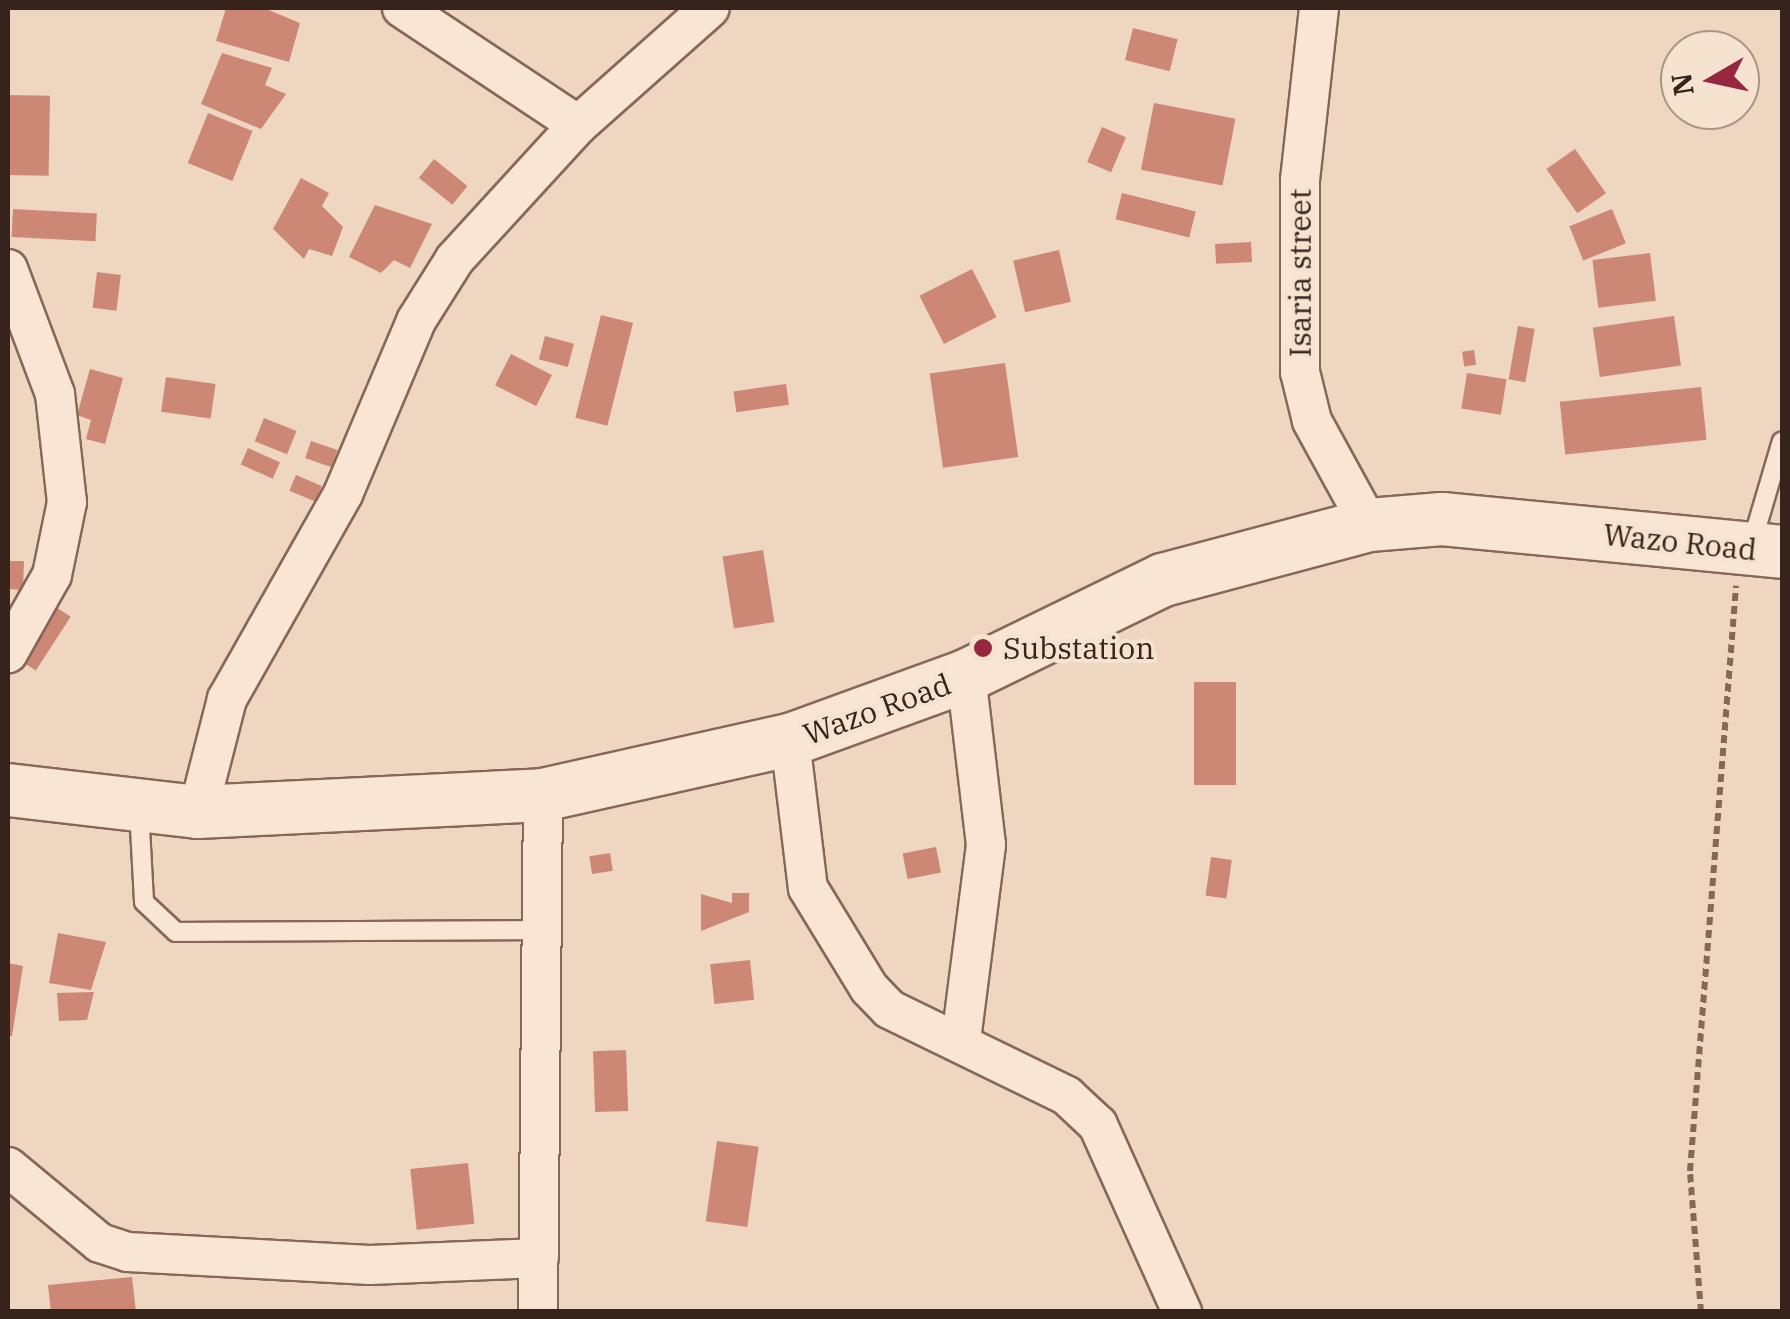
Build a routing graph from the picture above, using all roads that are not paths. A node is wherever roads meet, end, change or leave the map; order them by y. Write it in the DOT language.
graph roads {
  1 [pos="402,8"];
  2 [pos="710,8"];
  3 [pos="1320,8"];
  4 [pos="578,126"];
  5 [pos="8,269"];
  6 [pos="1782,441"];
  7 [pos="1369,525"];
  8 [pos="1756,551"];
  9 [pos="8,653"];
  10 [pos="966,676"];
  11 [pos="790,740"];
  12 [pos="8,790"];
  13 [pos="543,795"];
  14 [pos="139,805"];
  15 [pos="198,812"];
  16 [pos="541,930"];
  17 [pos="961,1040"];
  18 [pos="8,1167"];
  19 [pos="538,1258"];
  20 [pos="538,1312"];
  21 [pos="1182,1312"];
  1 -- 4 [label="street"];
  2 -- 4 [label="street"];
  3 -- 7 [label="street, Isaria street"];
  4 -- 15 [label="street"];
  5 -- 9 [label="street"];
  6 -- 8 [label="lane"];
  7 -- 8 [label="main road, Wazo Road"];
  7 -- 10 [label="main road, Wazo Road"];
  10 -- 11 [label="main road, Wazo Road"];
  10 -- 17 [label="street"];
  11 -- 13 [label="main road, Wazo Road"];
  11 -- 17 [label="street"];
  12 -- 14 [label="main road, Wazo Road"];
  13 -- 15 [label="main road, Wazo Road"];
  13 -- 16 [label="street"];
  14 -- 15 [label="main road, Wazo Road"];
  14 -- 16 [label="lane"];
  16 -- 19 [label="street"];
  17 -- 21 [label="street"];
  18 -- 19 [label="street"];
  19 -- 20 [label="street"];
}
